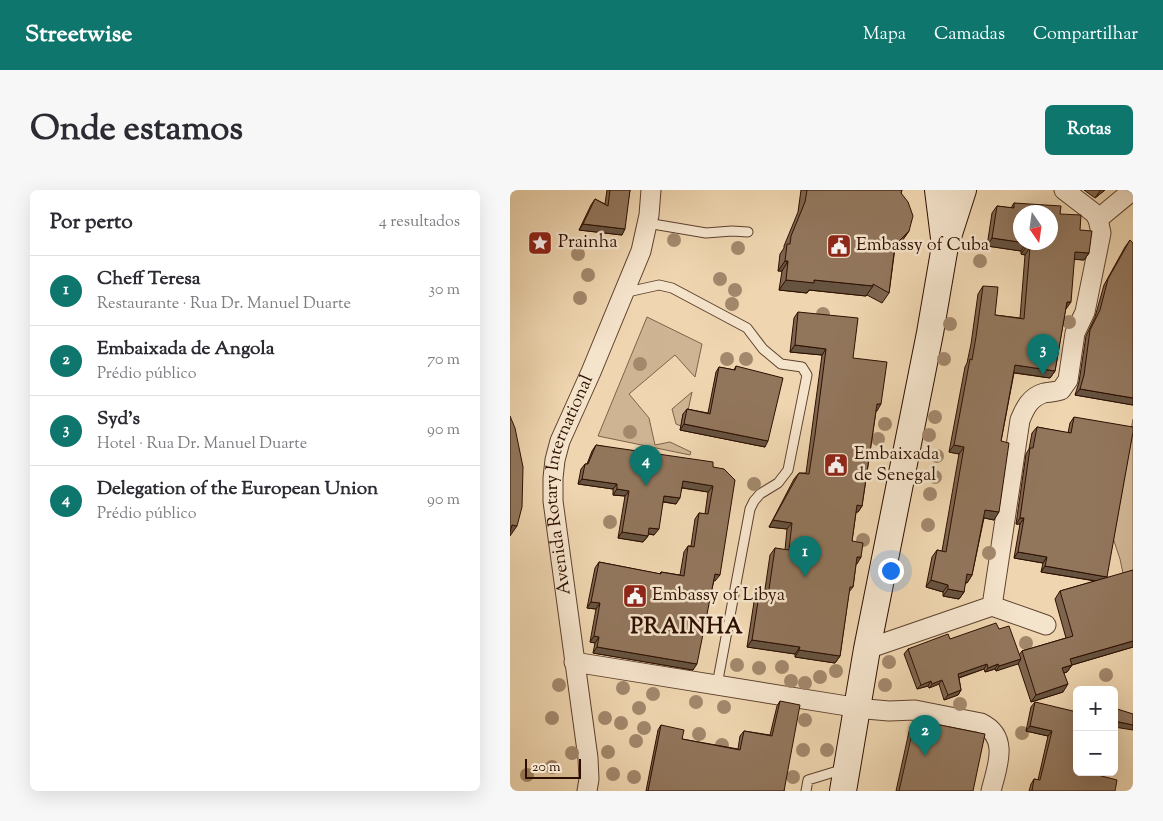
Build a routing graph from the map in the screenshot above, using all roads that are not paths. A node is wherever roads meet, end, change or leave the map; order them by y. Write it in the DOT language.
graph roads {
  1 [pos="651,190"];
  2 [pos="938,190"];
  3 [pos="964,190"];
  4 [pos="1064,190"];
  5 [pos="1133,190"];
  6 [pos="1098,219"];
  7 [pos="647,223"];
  8 [pos="748,232"];
  9 [pos="945,246"];
  10 [pos="624,293"];
  11 [pos="992,606"];
  12 [pos="1046,625"];
  13 [pos="867,649"];
  14 [pos="574,662"];
  15 [pos="717,685"];
  16 [pos="857,707"];
  17 [pos="844,780"];
  18 [pos="587,791"];
  19 [pos="806,791"];
  20 [pos="991,791"];
  1 -- 7 [label="street, Avenida Rotary International"];
  2 -- 9 [label="street"];
  3 -- 9 [label="street"];
  4 -- 6 [label="street"];
  5 -- 6 [label="street"];
  6 -- 11 [label="street"];
  7 -- 8 [label="lane"];
  7 -- 10 [label="street, Avenida Rotary International"];
  9 -- 13 [label="street"];
  10 -- 14 [label="street, Avenida Rotary International"];
  10 -- 15 [label="lane"];
  11 -- 12 [label="street"];
  11 -- 13 [label="street"];
  13 -- 16 [label="street"];
  14 -- 15 [label="street"];
  14 -- 18 [label="street, Avenida Rotary International"];
  15 -- 16 [label="street"];
  16 -- 17 [label="street"];
  16 -- 20 [label="street"];
  17 -- 19 [label="lane"];
}
